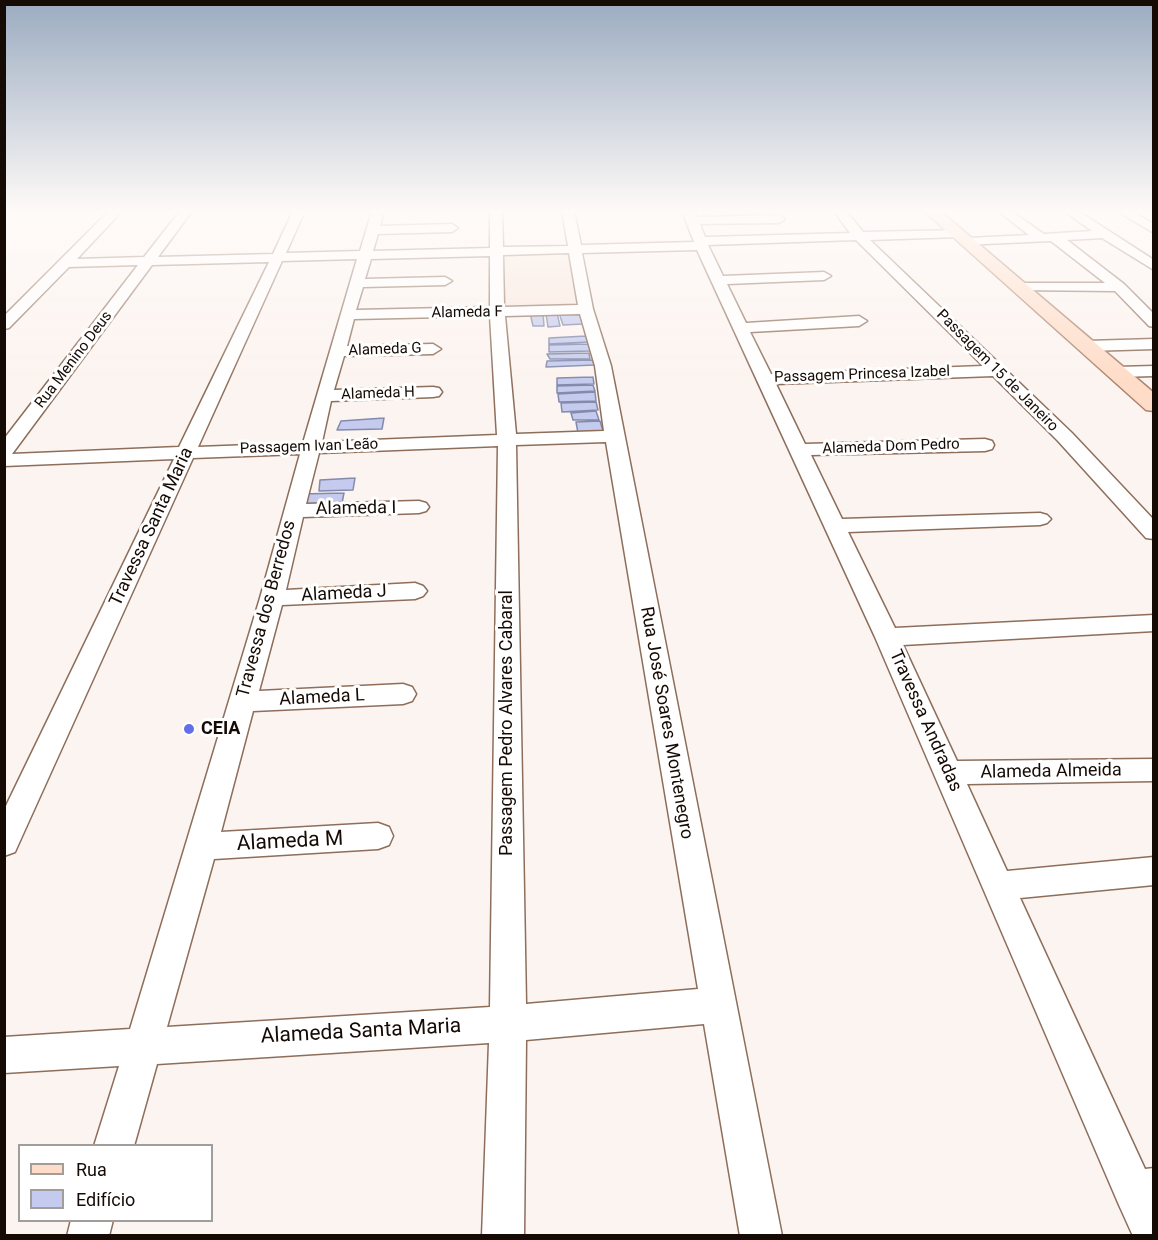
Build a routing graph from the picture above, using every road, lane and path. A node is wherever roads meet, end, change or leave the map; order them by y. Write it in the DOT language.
graph roads {
  1 [pos="61,269"];
  2 [pos="143,269"];
  3 [pos="273,269"];
  4 [pos="363,269"];
  5 [pos="498,269"];
  6 [pos="578,269"];
  7 [pos="713,269"];
  8 [pos="893,269"];
  9 [pos="999,269"];
  10 [pos="1096,269"];
  11 [pos="824,276"];
  12 [pos="718,280"];
  13 [pos="445,281"];
  14 [pos="358,283"];
  15 [pos="1020,287"];
  16 [pos="1119,287"];
  17 [pos="586,309"];
  18 [pos="497,312"];
  19 [pos="348,315"];
  20 [pos="858,321"];
  21 [pos="1154,323"];
  22 [pos="4,325"];
  23 [pos="740,328"];
  24 [pos="1154,344"];
  25 [pos="1087,346"];
  26 [pos="433,349"];
  27 [pos="337,351"];
  28 [pos="997,371"];
  29 [pos="1154,371"];
  30 [pos="1117,372"];
  31 [pos="764,379"];
  32 [pos="433,392"];
  33 [pos="324,396"];
  34 [pos="1152,401"];
  35 [pos="614,436"];
  36 [pos="507,439"];
  37 [pos="986,445"];
  38 [pos="311,447"];
  39 [pos="797,450"];
  40 [pos="188,451"];
  41 [pos="4,452"];
  42 [pos="4,460"];
  43 [pos="419,507"];
  44 [pos="293,511"];
  45 [pos="1040,519"];
  46 [pos="834,526"];
  47 [pos="1154,533"];
  48 [pos="415,591"];
  49 [pos="272,598"];
  50 [pos="1154,623"];
  51 [pos="887,637"];
  52 [pos="403,694"];
  53 [pos="242,702"];
  54 [pos="1154,770"];
  55 [pos="949,773"];
  56 [pos="378,836"];
  57 [pos="4,843"];
  58 [pos="202,846"];
  59 [pos="1154,871"];
  60 [pos="998,886"];
  61 [pos="717,1005"];
  62 [pos="508,1024"];
  63 [pos="143,1045"];
  64 [pos="4,1055"];
  65 [pos="115,1144"];
  66 [pos="1143,1190"];
  67 [pos="1154,1235"];
  68 [pos="503,1236"];
  69 [pos="761,1236"];
  1 -- 22 [label="street"];
  2 -- 41 [label="street, Rua Menino Deus"];
  3 -- 40 [label="street, Travessa Santa Maria"];
  4 -- 14 [label="street, Travessa dos Berredos"];
  5 -- 18 [label="street, Passagem Pedro Alvares Cabaral"];
  6 -- 17 [label="street, Rua José Soares Montenegro"];
  7 -- 12 [label="street, Travessa Andradas"];
  8 -- 28 [label="street, Passagem 15 de Janeiro"];
  9 -- 15 [label="main road"];
  10 -- 16 [label="street"];
  11 -- 12 [label="street"];
  12 -- 23 [label="street, Travessa Andradas"];
  13 -- 14 [label="street"];
  14 -- 19 [label="street, Travessa dos Berredos"];
  15 -- 16 [label="street"];
  15 -- 25 [label="main road"];
  16 -- 21 [label="street"];
  17 -- 18 [label="street, Alameda F"];
  17 -- 35 [label="street, Rua José Soares Montenegro"];
  18 -- 19 [label="street, Alameda F"];
  18 -- 36 [label="street, Passagem Pedro Alvares Cabaral"];
  19 -- 27 [label="street, Travessa dos Berredos"];
  20 -- 23 [label="street"];
  23 -- 31 [label="street, Travessa Andradas"];
  24 -- 25 [label="street"];
  25 -- 30 [label="main road"];
  26 -- 27 [label="street, Alameda G"];
  27 -- 33 [label="street, Travessa dos Berredos"];
  28 -- 31 [label="street, Passagem Princesa Izabel"];
  28 -- 47 [label="street, Passagem 15 de Janeiro"];
  29 -- 30 [label="street"];
  30 -- 34 [label="main road"];
  31 -- 39 [label="street, Travessa Andradas"];
  32 -- 33 [label="street, Alameda H"];
  33 -- 38 [label="street, Travessa dos Berredos"];
  35 -- 36 [label="street, Passagem Ivan Leão"];
  35 -- 61 [label="street, Rua José Soares Montenegro"];
  36 -- 38 [label="street, Passagem Ivan Leão"];
  36 -- 62 [label="street, Passagem Pedro Alvares Cabaral"];
  37 -- 39 [label="street, Alameda Dom Pedro"];
  38 -- 40 [label="street, Passagem Ivan Leão"];
  38 -- 44 [label="street, Travessa dos Berredos"];
  39 -- 46 [label="street, Travessa Andradas"];
  40 -- 42 [label="street, Passagem Ivan Leão"];
  40 -- 57 [label="street, Travessa Santa Maria"];
  43 -- 44 [label="street, Alameda I"];
  44 -- 49 [label="street, Travessa dos Berredos"];
  45 -- 46 [label="street"];
  46 -- 51 [label="street, Travessa Andradas"];
  48 -- 49 [label="street, Alameda J"];
  49 -- 53 [label="street, Travessa dos Berredos"];
  50 -- 51 [label="street"];
  51 -- 55 [label="street, Travessa Andradas"];
  52 -- 53 [label="street, Alameda L"];
  53 -- 58 [label="street, Travessa dos Berredos"];
  54 -- 55 [label="street, Alameda Almeida"];
  55 -- 60 [label="street, Travessa Andradas"];
  56 -- 58 [label="street, Alameda M"];
  58 -- 63 [label="street, Travessa dos Berredos"];
  59 -- 60 [label="street"];
  60 -- 66 [label="street, Travessa Andradas"];
  61 -- 62 [label="street, Alameda Santa Maria"];
  61 -- 69 [label="street, Rua José Soares Montenegro"];
  62 -- 63 [label="street, Alameda Santa Maria"];
  62 -- 68 [label="street, Passagem Pedro Alvares Cabaral"];
  63 -- 64 [label="street, Alameda Santa Maria"];
  63 -- 65 [label="street, Travessa dos Berredos"];
  66 -- 67 [label="street, Travessa Andradas"];
}
